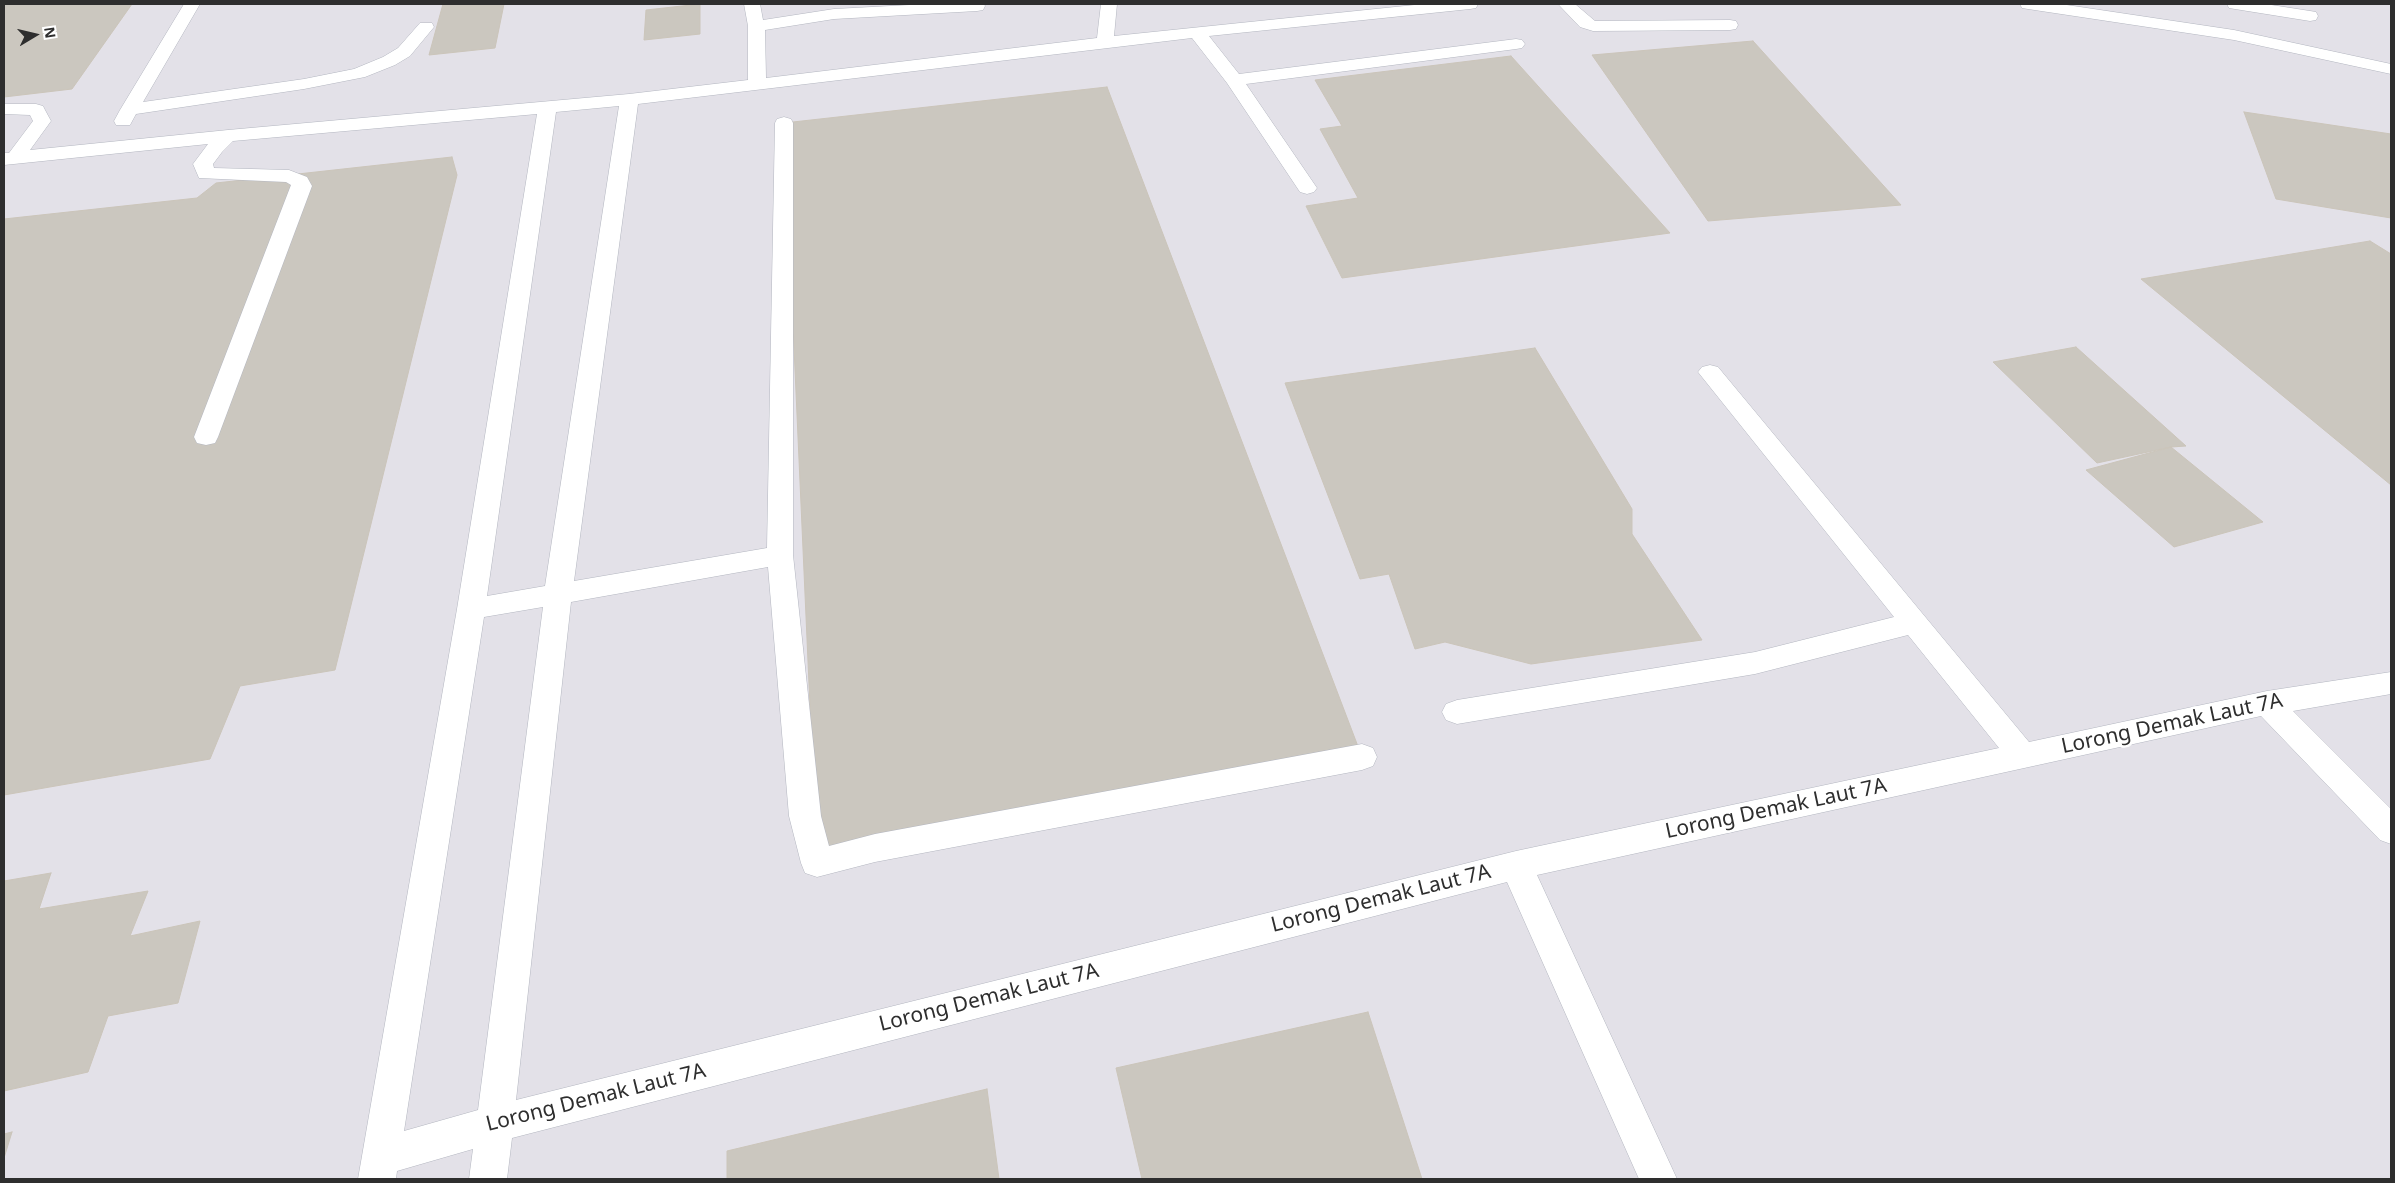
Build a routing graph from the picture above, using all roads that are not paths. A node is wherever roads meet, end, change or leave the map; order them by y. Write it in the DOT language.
graph roads {
  1 [pos="192,4"];
  2 [pos="752,4"];
  3 [pos="1109,4"];
  4 [pos="1470,4"];
  5 [pos="1566,4"];
  6 [pos="2028,4"];
  7 [pos="2235,4"];
  8 [pos="977,6"];
  9 [pos="2312,10"];
  10 [pos="1730,24"];
  11 [pos="426,26"];
  12 [pos="756,26"];
  13 [pos="1197,33"];
  14 [pos="1105,42"];
  15 [pos="1516,44"];
  16 [pos="2309,49"];
  17 [pos="2391,69"];
  18 [pos="1234,80"];
  19 [pos="757,84"];
  20 [pos="629,100"];
  21 [pos="4,109"];
  22 [pos="548,109"];
  23 [pos="129,110"];
  24 [pos="784,123"];
  25 [pos="228,136"];
  26 [pos="109,147"];
  27 [pos="9,158"];
  28 [pos="1307,188"];
  29 [pos="1710,372"];
  30 [pos="206,437"];
  31 [pos="780,555"];
  32 [pos="558,594"];
  33 [pos="471,610"];
  34 [pos="1915,623"];
  35 [pos="2391,683"];
  36 [pos="2267,703"];
  37 [pos="1457,712"];
  38 [pos="1362,756"];
  39 [pos="2023,756"];
  40 [pos="2391,830"];
  41 [pos="1516,865"];
  42 [pos="494,1124"];
  43 [pos="379,1168"];
  44 [pos="488,1179"];
  45 [pos="1658,1179"];
  1 -- 23 [label="street"];
  2 -- 12 [label="street"];
  3 -- 14 [label="street"];
  4 -- 13 [label="street"];
  5 -- 10 [label="street"];
  6 -- 16 [label="street"];
  7 -- 9 [label="street"];
  8 -- 12 [label="street"];
  9 -- 16 [label="street"];
  11 -- 23 [label="street"];
  12 -- 19 [label="street"];
  13 -- 14 [label="street"];
  13 -- 18 [label="street"];
  14 -- 19 [label="street"];
  15 -- 18 [label="street"];
  16 -- 17 [label="street"];
  18 -- 28 [label="street"];
  19 -- 20 [label="street"];
  20 -- 22 [label="street"];
  20 -- 32 [label="street"];
  21 -- 27 [label="street"];
  22 -- 25 [label="street"];
  22 -- 33 [label="street"];
  23 -- 26 [label="street"];
  24 -- 31 [label="street"];
  25 -- 26 [label="street"];
  25 -- 30 [label="street"];
  26 -- 27 [label="street"];
  29 -- 34 [label="street"];
  31 -- 32 [label="street"];
  31 -- 38 [label="street"];
  32 -- 33 [label="street"];
  32 -- 42 [label="street"];
  33 -- 43 [label="street"];
  34 -- 37 [label="street"];
  34 -- 39 [label="street"];
  35 -- 36 [label="street, Lorong Demak Laut 7A"];
  36 -- 39 [label="street, Lorong Demak Laut 7A"];
  36 -- 40 [label="street"];
  39 -- 41 [label="street, Lorong Demak Laut 7A"];
  41 -- 42 [label="street, Lorong Demak Laut 7A"];
  41 -- 45 [label="street"];
  42 -- 43 [label="street, Lorong Demak Laut 7A"];
  42 -- 44 [label="street"];
}
